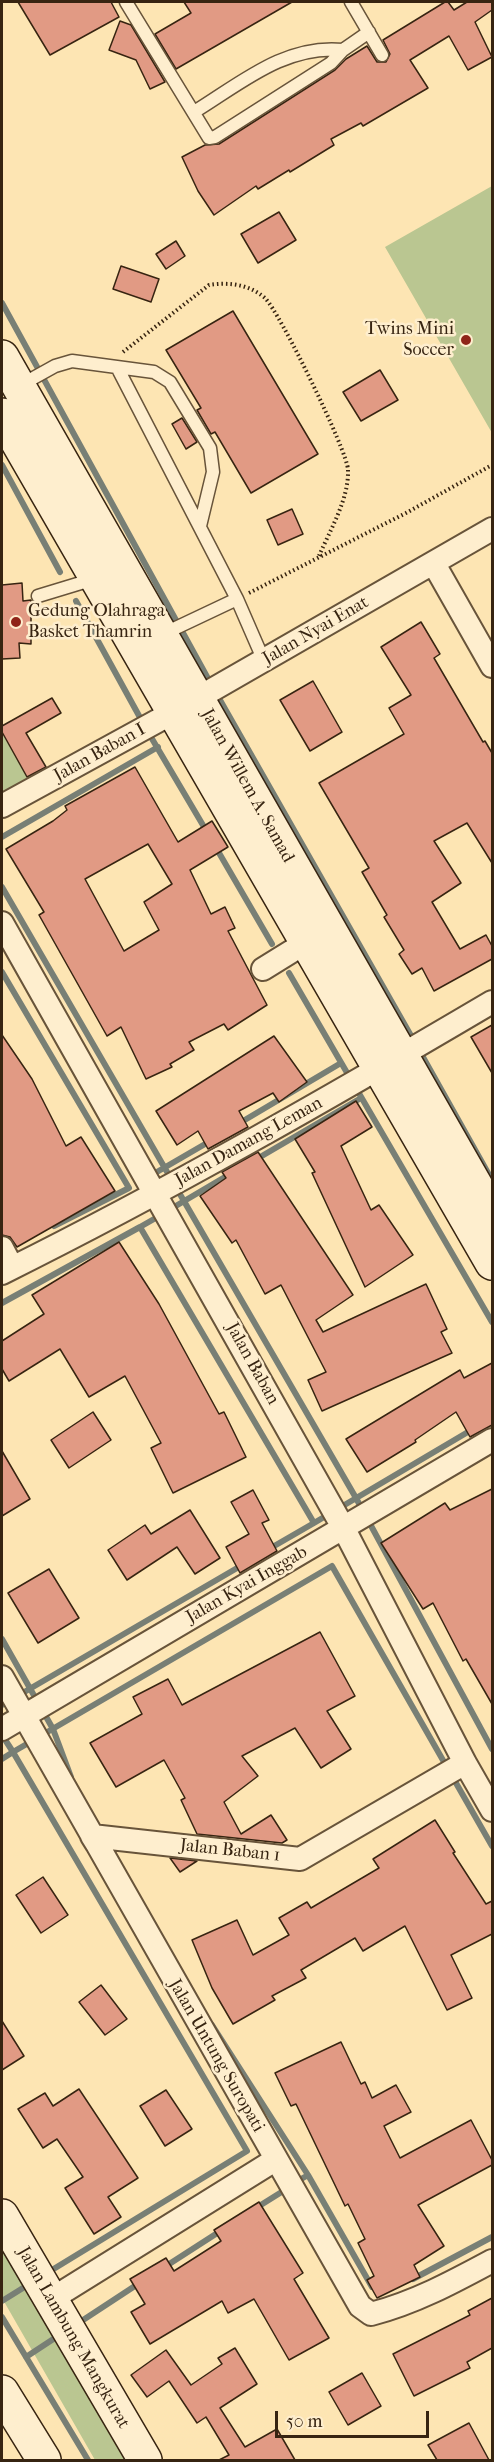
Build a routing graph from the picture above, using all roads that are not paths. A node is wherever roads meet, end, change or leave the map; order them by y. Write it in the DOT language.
graph roads {
  1 [pos="126,2"];
  2 [pos="351,2"];
  3 [pos="369,32"];
  4 [pos="343,50"];
  5 [pos="382,55"];
  6 [pos="194,112"];
  7 [pos="2,357"];
  8 [pos="113,367"];
  9 [pos="18,387"];
  10 [pos="2,415"];
  11 [pos="200,526"];
  12 [pos="492,529"];
  13 [pos="434,564"];
  14 [pos="95,578"];
  15 [pos="38,596"];
  16 [pos="237,599"];
  17 [pos="160,636"];
  18 [pos="264,661"];
  19 [pos="492,666"];
  20 [pos="184,706"];
  21 [pos="2,806"];
  22 [pos="2,922"];
  23 [pos="305,943"];
  24 [pos="262,969"];
  25 [pos="492,1002"];
  26 [pos="390,1063"];
  27 [pos="151,1183"];
  28 [pos="492,1214"];
  29 [pos="5,1263"];
  30 [pos="492,1263"];
  31 [pos="492,1440"];
  32 [pos="344,1528"];
  33 [pos="2,1677"];
  34 [pos="24,1716"];
  35 [pos="2,1729"];
  36 [pos="465,1763"];
  37 [pos="492,1810"];
  38 [pos="92,1836"];
  39 [pos="275,2160"];
  40 [pos="2,2216"];
  41 [pos="492,2261"];
  42 [pos="50,2300"];
  43 [pos="2,2392"];
  44 [pos="44,2460"];
  45 [pos="145,2460"];
  1 -- 6 [label="lane"];
  2 -- 3 [label="lane"];
  3 -- 4 [label="lane"];
  3 -- 5 [label="lane"];
  4 -- 6 [label="lane"];
  4 -- 6 [label="lane"];
  7 -- 9 [label="main road, Jalan Willem A. Samad"];
  8 -- 9 [label="lane"];
  8 -- 11 [label="lane"];
  8 -- 11 [label="lane"];
  9 -- 17 [label="main road, Jalan Willem A. Samad"];
  10 -- 14 [label="main road, Jalan Willem A. Samad"];
  11 -- 16 [label="lane"];
  12 -- 13 [label="street, Jalan Nyai Enat"];
  13 -- 18 [label="street, Jalan Nyai Enat"];
  13 -- 19 [label="street"];
  14 -- 15 [label="lane"];
  14 -- 20 [label="main road, Jalan Willem A. Samad"];
  16 -- 17 [label="lane"];
  16 -- 18 [label="lane"];
  17 -- 20 [label="main road, Jalan Willem A. Samad"];
  18 -- 20 [label="street, Jalan Nyai Enat"];
  20 -- 21 [label="street, Jalan Baban I"];
  20 -- 23 [label="main road, Jalan Willem A. Samad"];
  20 -- 26 [label="main road, Jalan Willem A. Samad"];
  22 -- 27 [label="street, Jalan Baban"];
  23 -- 24 [label="street"];
  23 -- 26 [label="main road, Jalan Willem A. Samad"];
  25 -- 26 [label="street, Jalan Damang Leman"];
  26 -- 27 [label="street, Jalan Damang Leman"];
  26 -- 28 [label="main road, Jalan Willem A. Samad"];
  26 -- 30 [label="main road, Jalan Willem A. Samad"];
  27 -- 29 [label="street, Jalan Damang Leman"];
  27 -- 32 [label="street, Jalan Baban"];
  31 -- 32 [label="street, Jalan Kyai Inggab"];
  32 -- 34 [label="street, Jalan Kyai Inggab"];
  32 -- 36 [label="street, Jalan Baban"];
  33 -- 34 [label="street"];
  34 -- 35 [label="street, Jalan Kyai Inggab"];
  34 -- 38 [label="street"];
  36 -- 37 [label="street, Jalan Baban"];
  36 -- 38 [label="street, Jalan Baban 1"];
  38 -- 39 [label="street, Jalan Untung Suropati"];
  39 -- 41 [label="street, Jalan Untung Suropati"];
  39 -- 42 [label="street"];
  40 -- 42 [label="main road, Jalan Lambung Mangkurat"];
  42 -- 45 [label="main road, Jalan Lambung Mangkurat"];
  43 -- 44 [label="main road"];
}
